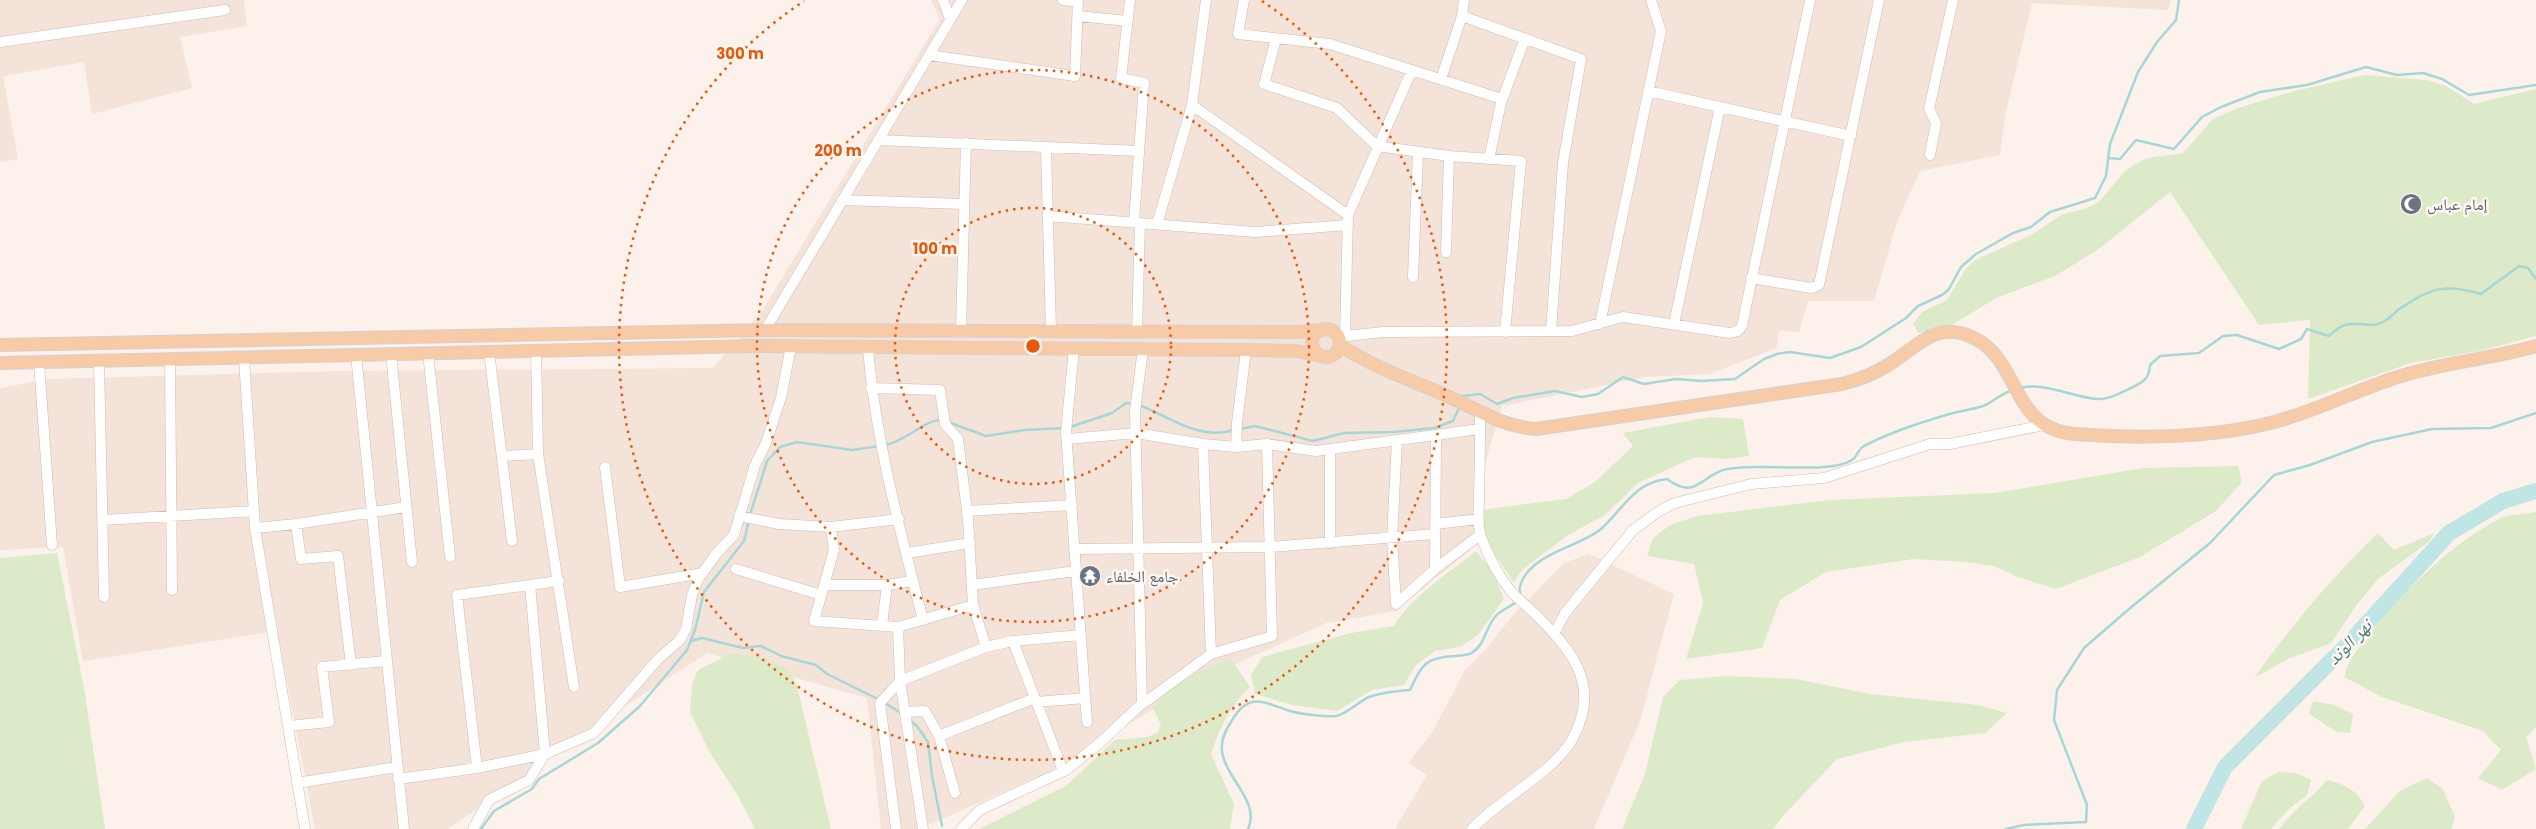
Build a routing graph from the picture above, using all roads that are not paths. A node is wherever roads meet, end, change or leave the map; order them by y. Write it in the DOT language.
graph roads {
  1 [pos="943,0"];
  2 [pos="962,0"];
  3 [pos="1063,0"];
  4 [pos="1130,0"];
  5 [pos="1206,0"];
  6 [pos="1244,0"];
  7 [pos="1464,0"];
  8 [pos="1651,0"];
  9 [pos="1810,0"];
  10 [pos="1879,0"];
  11 [pos="1954,0"];
  12 [pos="1078,1"];
  13 [pos="225,10"];
  14 [pos="1078,16"];
  15 [pos="1462,16"];
  16 [pos="950,18"];
  17 [pos="1127,21"];
  18 [pos="1525,38"];
  19 [pos="1276,39"];
  20 [pos="0,42"];
  21 [pos="929,55"];
  22 [pos="1412,70"];
  23 [pos="1441,79"];
  24 [pos="1648,92"];
  25 [pos="1502,99"];
  26 [pos="1192,105"];
  27 [pos="1720,107"];
  28 [pos="1785,121"];
  29 [pos="1851,136"];
  30 [pos="878,140"];
  31 [pos="966,143"];
  32 [pos="1377,146"];
  33 [pos="1046,148"];
  34 [pos="1139,151"];
  35 [pos="1418,152"];
  36 [pos="1930,155"];
  37 [pos="1449,156"];
  38 [pos="1489,159"];
  39 [pos="842,200"];
  40 [pos="964,204"];
  41 [pos="1048,216"];
  42 [pos="1348,220"];
  43 [pos="1137,223"];
  44 [pos="1157,224"];
  45 [pos="1446,252"];
  46 [pos="1413,277"];
  47 [pos="1751,278"];
  48 [pos="1600,324"];
  49 [pos="1674,324"];
  50 [pos="765,330"];
  51 [pos="896,330"];
  52 [pos="917,330"];
  53 [pos="961,330"];
  54 [pos="1323,330"];
  55 [pos="1051,331"];
  56 [pos="1551,331"];
  57 [pos="1136,332"];
  58 [pos="1505,332"];
  59 [pos="501,334"];
  60 [pos="528,334"];
  61 [pos="1341,339"];
  62 [pos="90,343"];
  63 [pos="0,345"];
  64 [pos="791,346"];
  65 [pos="868,346"];
  66 [pos="2536,346"];
  67 [pos="895,347"];
  68 [pos="916,347"];
  69 [pos="1074,348"];
  70 [pos="1143,349"];
  71 [pos="532,350"];
  72 [pos="1246,350"];
  73 [pos="495,351"];
  74 [pos="428,353"];
  75 [pos="391,354"];
  76 [pos="356,355"];
  77 [pos="1324,357"];
  78 [pos="244,358"];
  79 [pos="170,360"];
  80 [pos="95,361"];
  81 [pos="40,362"];
  82 [pos="1368,362"];
  83 [pos="0,363"];
  84 [pos="871,388"];
  85 [pos="1476,410"];
  86 [pos="2044,425"];
  87 [pos="1480,429"];
  88 [pos="1066,431"];
  89 [pos="1136,433"];
  90 [pos="1436,435"];
  91 [pos="1397,440"];
  92 [pos="1203,444"];
  93 [pos="1267,444"];
  94 [pos="1236,447"];
  95 [pos="1330,449"];
  96 [pos="538,454"];
  97 [pos="503,456"];
  98 [pos="605,467"];
  99 [pos="1072,505"];
  100 [pos="406,506"];
  101 [pos="254,511"];
  102 [pos="967,511"];
  103 [pos="370,512"];
  104 [pos="170,516"];
  105 [pos="741,516"];
  106 [pos="899,519"];
  107 [pos="1479,519"];
  108 [pos="103,520"];
  109 [pos="296,524"];
  110 [pos="255,528"];
  111 [pos="831,528"];
  112 [pos="1435,529"];
  113 [pos="1480,535"];
  114 [pos="1392,539"];
  115 [pos="512,541"];
  116 [pos="970,543"];
  117 [pos="1330,543"];
  118 [pos="52,546"];
  119 [pos="1138,548"];
  120 [pos="1206,548"];
  121 [pos="1270,548"];
  122 [pos="1074,549"];
  123 [pos="906,553"];
  124 [pos="450,557"];
  125 [pos="412,562"];
  126 [pos="736,569"];
  127 [pos="1436,569"];
  128 [pos="1076,571"];
  129 [pos="703,573"];
  130 [pos="559,581"];
  131 [pos="913,581"];
  132 [pos="530,585"];
  133 [pos="887,585"];
  134 [pos="972,586"];
  135 [pos="172,590"];
  136 [pos="823,590"];
  137 [pos="104,597"];
  138 [pos="973,606"];
  139 [pos="923,620"];
  140 [pos="882,625"];
  141 [pos="898,627"];
  142 [pos="1554,634"];
  143 [pos="1080,635"];
  144 [pos="1013,641"];
  145 [pos="986,647"];
  146 [pos="1212,654"];
  147 [pos="386,661"];
  148 [pos="351,665"];
  149 [pos="900,681"];
  150 [pos="574,687"];
  151 [pos="1085,698"];
  152 [pos="1035,700"];
  153 [pos="1142,704"];
  154 [pos="905,712"];
  155 [pos="1087,722"];
  156 [pos="288,726"];
  157 [pos="939,736"];
  158 [pos="544,754"];
  159 [pos="397,767"];
  160 [pos="476,768"];
  161 [pos="1063,771"];
  162 [pos="398,779"];
  163 [pos="297,783"];
  164 [pos="955,793"];
  165 [pos="305,829"];
  166 [pos="404,829"];
  167 [pos="473,829"];
  168 [pos="896,829"];
  169 [pos="923,829"];
  170 [pos="961,829"];
  171 [pos="1472,829"];
  1 -- 16 [label="street"];
  2 -- 16 [label="street"];
  3 -- 12 [label="street"];
  4 -- 17 [label="street"];
  5 -- 26 [label="street"];
  6 -- 19 [label="street"];
  7 -- 15 [label="street"];
  8 -- 24 [label="street"];
  9 -- 28 [label="street"];
  10 -- 29 [label="street"];
  11 -- 36 [label="street"];
  12 -- 14 [label="street"];
  13 -- 20 [label="street"];
  14 -- 17 [label="street"];
  14 -- 21 [label="street"];
  15 -- 18 [label="street"];
  15 -- 23 [label="street"];
  16 -- 21 [label="street"];
  17 -- 34 [label="street"];
  18 -- 25 [label="street"];
  18 -- 56 [label="street"];
  19 -- 22 [label="street"];
  19 -- 32 [label="street"];
  21 -- 30 [label="street"];
  22 -- 23 [label="street"];
  22 -- 32 [label="street"];
  23 -- 25 [label="street"];
  24 -- 27 [label="street"];
  24 -- 48 [label="street"];
  25 -- 38 [label="street"];
  26 -- 42 [label="street"];
  26 -- 44 [label="street"];
  27 -- 28 [label="street"];
  27 -- 49 [label="street"];
  28 -- 29 [label="street"];
  28 -- 47 [label="street"];
  29 -- 47 [label="street"];
  30 -- 31 [label="street"];
  30 -- 39 [label="street"];
  31 -- 33 [label="street"];
  31 -- 40 [label="street"];
  32 -- 35 [label="street"];
  32 -- 42 [label="street"];
  33 -- 34 [label="street"];
  33 -- 41 [label="street"];
  34 -- 43 [label="street"];
  35 -- 37 [label="street"];
  35 -- 46 [label="street"];
  37 -- 38 [label="street"];
  37 -- 45 [label="street"];
  38 -- 58 [label="street"];
  39 -- 40 [label="street"];
  39 -- 50 [label="street"];
  40 -- 53 [label="street"];
  41 -- 43 [label="street"];
  41 -- 55 [label="street"];
  42 -- 44 [label="street"];
  42 -- 61 [label="street"];
  43 -- 44 [label="street"];
  43 -- 57 [label="street"];
  47 -- 49 [label="street"];
  48 -- 49 [label="street"];
  48 -- 56 [label="street"];
  50 -- 51 [label="main road"];
  50 -- 60 [label="main road"];
  51 -- 52 [label="main road"];
  51 -- 67 [label="main road"];
  52 -- 53 [label="main road"];
  52 -- 68 [label="main road"];
  53 -- 55 [label="main road"];
  54 -- 57 [label="main road"];
  54 -- 61 [label="main road"];
  54 -- 77 [label="main road"];
  55 -- 57 [label="main road"];
  56 -- 58 [label="street"];
  58 -- 61 [label="street"];
  59 -- 60 [label="main road"];
  59 -- 62 [label="main road"];
  59 -- 73 [label="main road"];
  60 -- 71 [label="main road"];
  61 -- 77 [label="main road"];
  61 -- 82 [label="main road"];
  62 -- 63 [label="main road"];
  62 -- 80 [label="main road"];
  64 -- 65 [label="main road"];
  64 -- 71 [label="main road"];
  64 -- 105 [label="street"];
  65 -- 67 [label="main road"];
  65 -- 84 [label="street"];
  66 -- 86 [label="main road"];
  67 -- 68 [label="main road"];
  68 -- 69 [label="main road"];
  69 -- 70 [label="main road"];
  69 -- 88 [label="street"];
  70 -- 72 [label="main road"];
  70 -- 89 [label="street"];
  71 -- 73 [label="main road"];
  71 -- 96 [label="street"];
  72 -- 77 [label="main road"];
  72 -- 94 [label="street"];
  73 -- 74 [label="main road"];
  73 -- 97 [label="street"];
  74 -- 75 [label="main road"];
  74 -- 124 [label="street"];
  75 -- 76 [label="main road"];
  75 -- 100 [label="street"];
  76 -- 78 [label="main road"];
  76 -- 103 [label="street"];
  77 -- 82 [label="main road"];
  78 -- 79 [label="main road"];
  78 -- 101 [label="street"];
  79 -- 80 [label="main road"];
  79 -- 104 [label="street"];
  80 -- 81 [label="main road"];
  80 -- 108 [label="street"];
  81 -- 83 [label="main road"];
  81 -- 118 [label="street"];
  82 -- 85 [label="main road"];
  84 -- 102 [label="street"];
  84 -- 106 [label="street"];
  85 -- 86 [label="main road"];
  85 -- 87 [label="street"];
  86 -- 142 [label="street"];
  87 -- 90 [label="street"];
  87 -- 107 [label="street"];
  88 -- 89 [label="street"];
  88 -- 99 [label="street"];
  89 -- 92 [label="street"];
  89 -- 119 [label="street"];
  90 -- 91 [label="street"];
  90 -- 112 [label="street"];
  91 -- 95 [label="street"];
  91 -- 114 [label="street"];
  92 -- 94 [label="street"];
  92 -- 120 [label="street"];
  93 -- 94 [label="street"];
  93 -- 95 [label="street"];
  93 -- 121 [label="street"];
  95 -- 117 [label="street"];
  96 -- 97 [label="street"];
  96 -- 130 [label="street"];
  97 -- 115 [label="street"];
  98 -- 129 [label="street"];
  99 -- 102 [label="street"];
  99 -- 122 [label="street"];
  100 -- 103 [label="street"];
  100 -- 125 [label="street"];
  101 -- 104 [label="street"];
  101 -- 110 [label="street"];
  102 -- 116 [label="street"];
  103 -- 109 [label="street"];
  103 -- 147 [label="street"];
  104 -- 108 [label="street"];
  104 -- 135 [label="street"];
  105 -- 111 [label="street"];
  105 -- 129 [label="street"];
  106 -- 111 [label="street"];
  106 -- 123 [label="street"];
  107 -- 112 [label="street"];
  107 -- 113 [label="street"];
  108 -- 137 [label="street"];
  109 -- 110 [label="street"];
  109 -- 148 [label="street"];
  110 -- 156 [label="street"];
  111 -- 136 [label="street"];
  112 -- 114 [label="street"];
  112 -- 127 [label="street"];
  113 -- 127 [label="street"];
  113 -- 142 [label="street"];
  114 -- 117 [label="street"];
  114 -- 127 [label="street"];
  116 -- 123 [label="street"];
  116 -- 134 [label="street"];
  117 -- 121 [label="street"];
  119 -- 120 [label="street"];
  119 -- 122 [label="street"];
  119 -- 153 [label="street"];
  120 -- 121 [label="street"];
  120 -- 146 [label="street"];
  121 -- 146 [label="street"];
  122 -- 128 [label="street"];
  123 -- 131 [label="street"];
  126 -- 136 [label="street"];
  128 -- 134 [label="street"];
  128 -- 143 [label="street"];
  129 -- 158 [label="street"];
  130 -- 132 [label="street"];
  130 -- 150 [label="street"];
  131 -- 133 [label="street"];
  131 -- 139 [label="street"];
  132 -- 158 [label="street"];
  132 -- 160 [label="street"];
  133 -- 136 [label="street"];
  133 -- 140 [label="street"];
  134 -- 138 [label="street"];
  136 -- 140 [label="street"];
  138 -- 139 [label="street"];
  138 -- 145 [label="street"];
  139 -- 141 [label="street"];
  140 -- 141 [label="street"];
  141 -- 149 [label="street"];
  142 -- 171 [label="street"];
  143 -- 144 [label="street"];
  143 -- 151 [label="street"];
  144 -- 145 [label="street"];
  144 -- 152 [label="street"];
  145 -- 149 [label="street"];
  146 -- 153 [label="street"];
  147 -- 148 [label="street"];
  147 -- 159 [label="street"];
  148 -- 156 [label="street"];
  149 -- 154 [label="street"];
  149 -- 168 [label="street"];
  151 -- 152 [label="street"];
  151 -- 155 [label="street"];
  152 -- 157 [label="street"];
  152 -- 161 [label="street"];
  153 -- 161 [label="street"];
  154 -- 157 [label="street"];
  154 -- 169 [label="street"];
  156 -- 163 [label="street"];
  157 -- 164 [label="street"];
  158 -- 160 [label="street"];
  158 -- 167 [label="street"];
  159 -- 162 [label="street"];
  159 -- 163 [label="street"];
  160 -- 162 [label="street"];
  161 -- 170 [label="street"];
  162 -- 166 [label="street"];
  163 -- 165 [label="street"];
}
